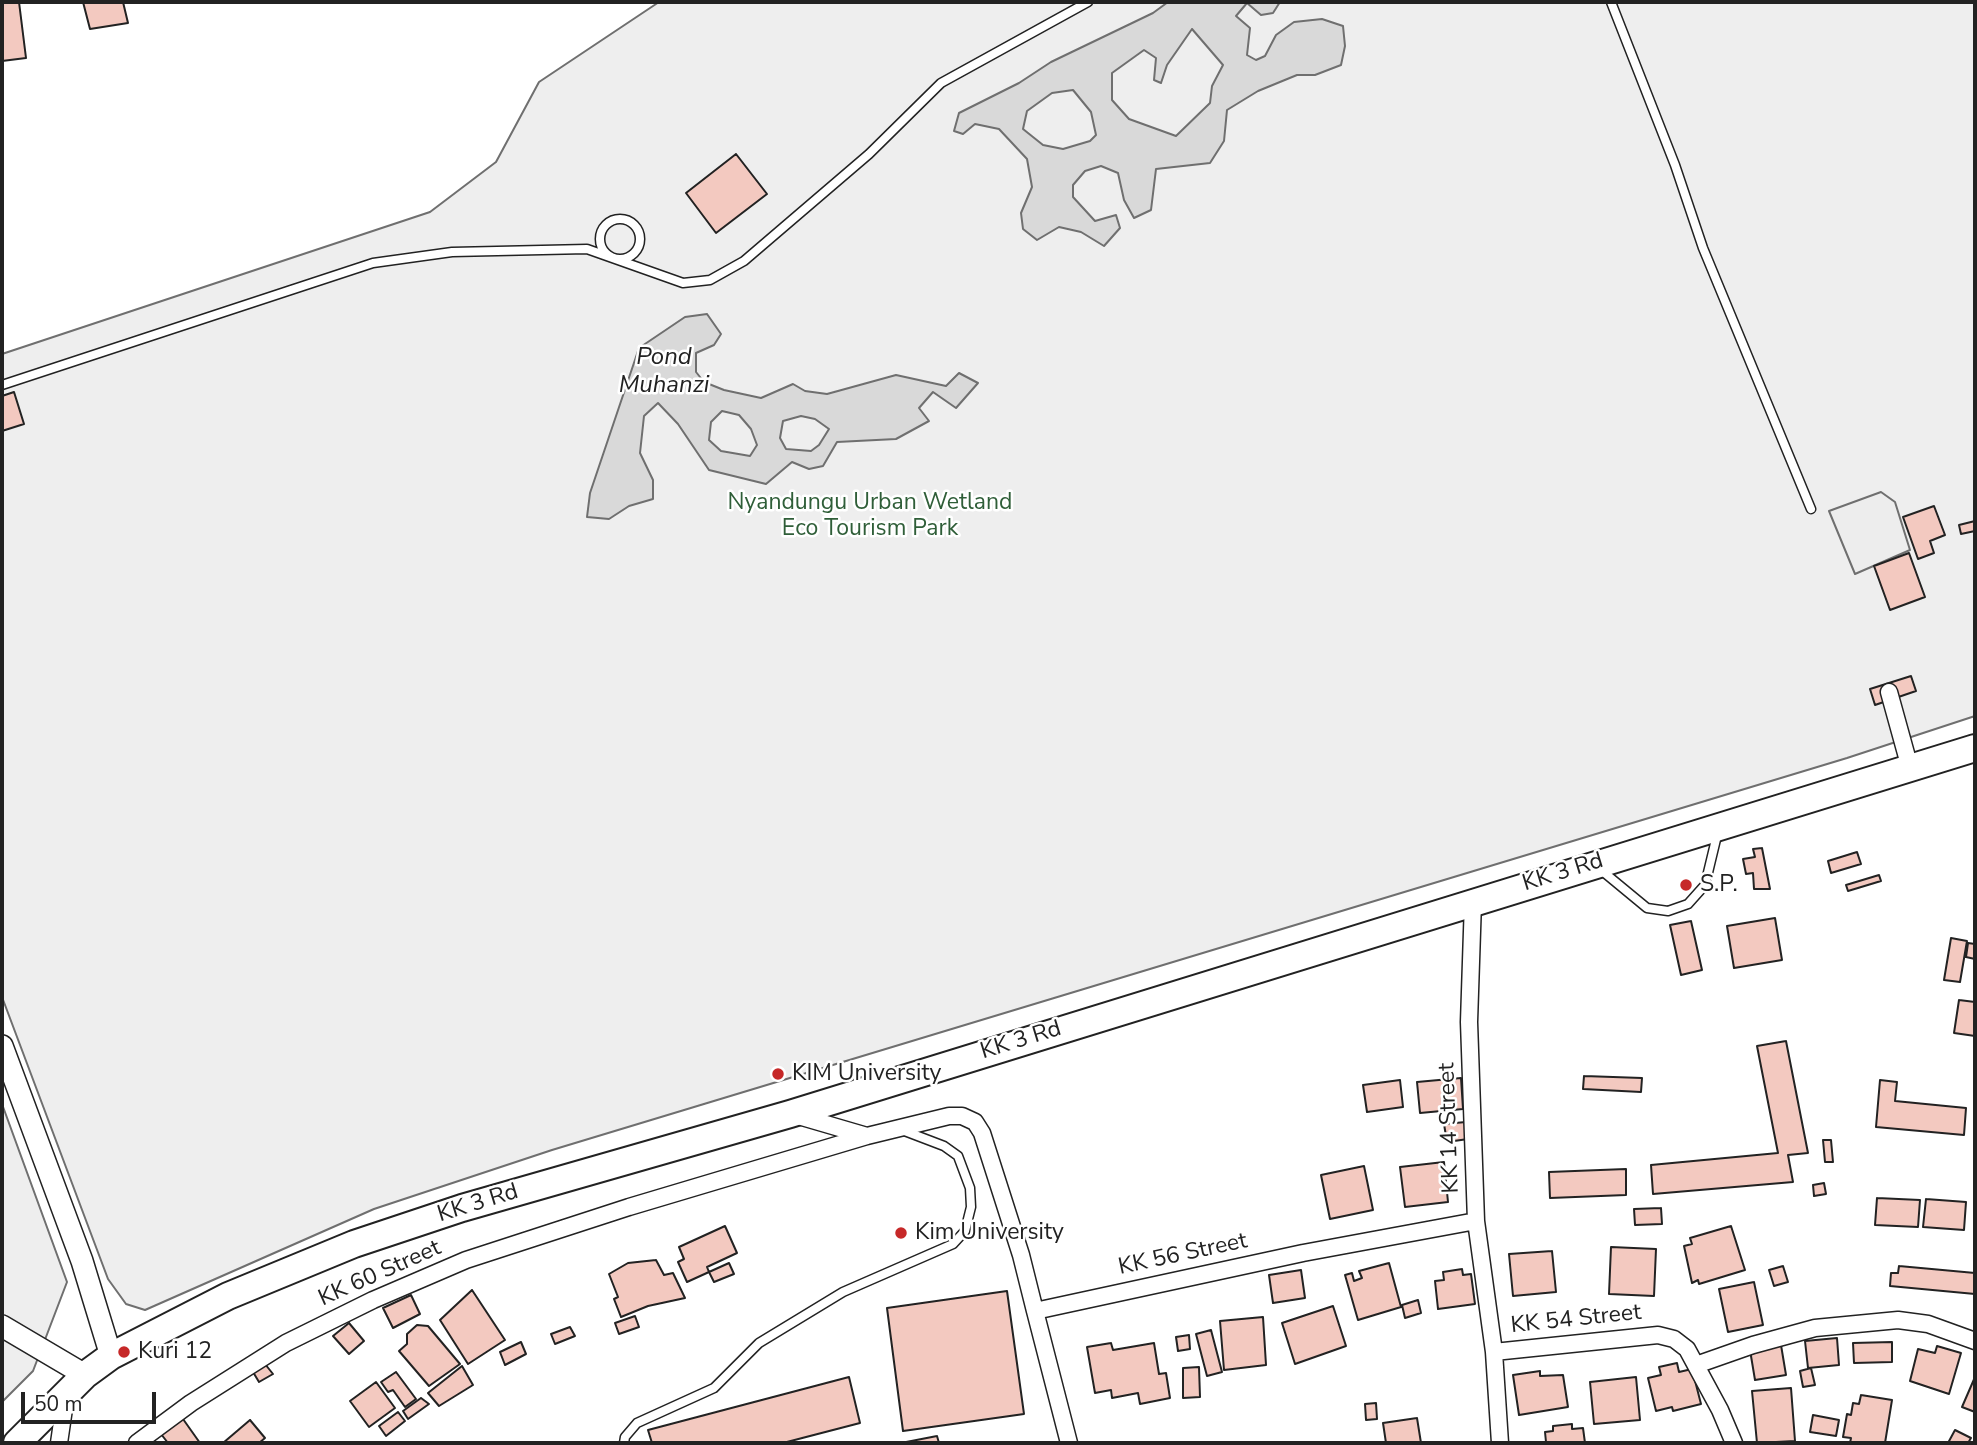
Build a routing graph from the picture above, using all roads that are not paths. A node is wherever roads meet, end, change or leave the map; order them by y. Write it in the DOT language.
graph roads {
  1 [pos="1088,2"];
  2 [pos="1611,2"];
  3 [pos="613,258"];
  4 [pos="2,385"];
  5 [pos="1811,509"];
  6 [pos="1889,692"];
  7 [pos="1975,748"];
  8 [pos="1910,768"];
  9 [pos="1720,824"];
  10 [pos="1593,864"];
  11 [pos="1473,901"];
  12 [pos="2,1046"];
  13 [pos="789,1114"];
  14 [pos="899,1128"];
  15 [pos="867,1136"];
  16 [pos="1476,1221"];
  17 [pos="1035,1311"];
  18 [pos="2,1326"];
  19 [pos="1975,1341"];
  20 [pos="1494,1352"];
  21 [pos="111,1356"];
  22 [pos="1696,1365"];
  23 [pos="76,1384"];
  24 [pos="17,1443"];
  25 [pos="59,1443"];
  26 [pos="137,1443"];
  27 [pos="624,1443"];
  28 [pos="1069,1443"];
  29 [pos="1500,1443"];
  30 [pos="1734,1443"];
  1 -- 3 [label="lane"];
  2 -- 5 [label="lane"];
  3 -- 3 [label="lane"];
  3 -- 4 [label="lane"];
  6 -- 8 [label="street"];
  7 -- 8 [label="highway, KK 3 Rd"];
  8 -- 9 [label="highway, KK 3 Rd"];
  9 -- 10 [label="highway, KK 3 Rd"];
  9 -- 10 [label="lane"];
  10 -- 11 [label="highway, KK 3 Rd"];
  11 -- 13 [label="highway, KK 3 Rd"];
  11 -- 16 [label="street, KK 14 Street"];
  12 -- 21 [label="street"];
  13 -- 15 [label="street"];
  13 -- 21 [label="highway, KK 3 Rd"];
  14 -- 15 [label="street, KK 60 Street"];
  14 -- 17 [label="street, KK 60 Street"];
  14 -- 27 [label="lane"];
  15 -- 26 [label="street, KK 60 Street"];
  16 -- 17 [label="street, KK 56 Street"];
  16 -- 20 [label="street, KK 14 Street"];
  17 -- 28 [label="street"];
  18 -- 23 [label="street"];
  19 -- 22 [label="street"];
  20 -- 22 [label="street, KK 54 Street"];
  20 -- 29 [label="street, KK 54 Street"];
  21 -- 23 [label="highway, KK 3 Rd"];
  22 -- 30 [label="street, KK 54 Street"];
  23 -- 24 [label="highway, KK 3 Rd"];
  23 -- 25 [label="street"];
}
